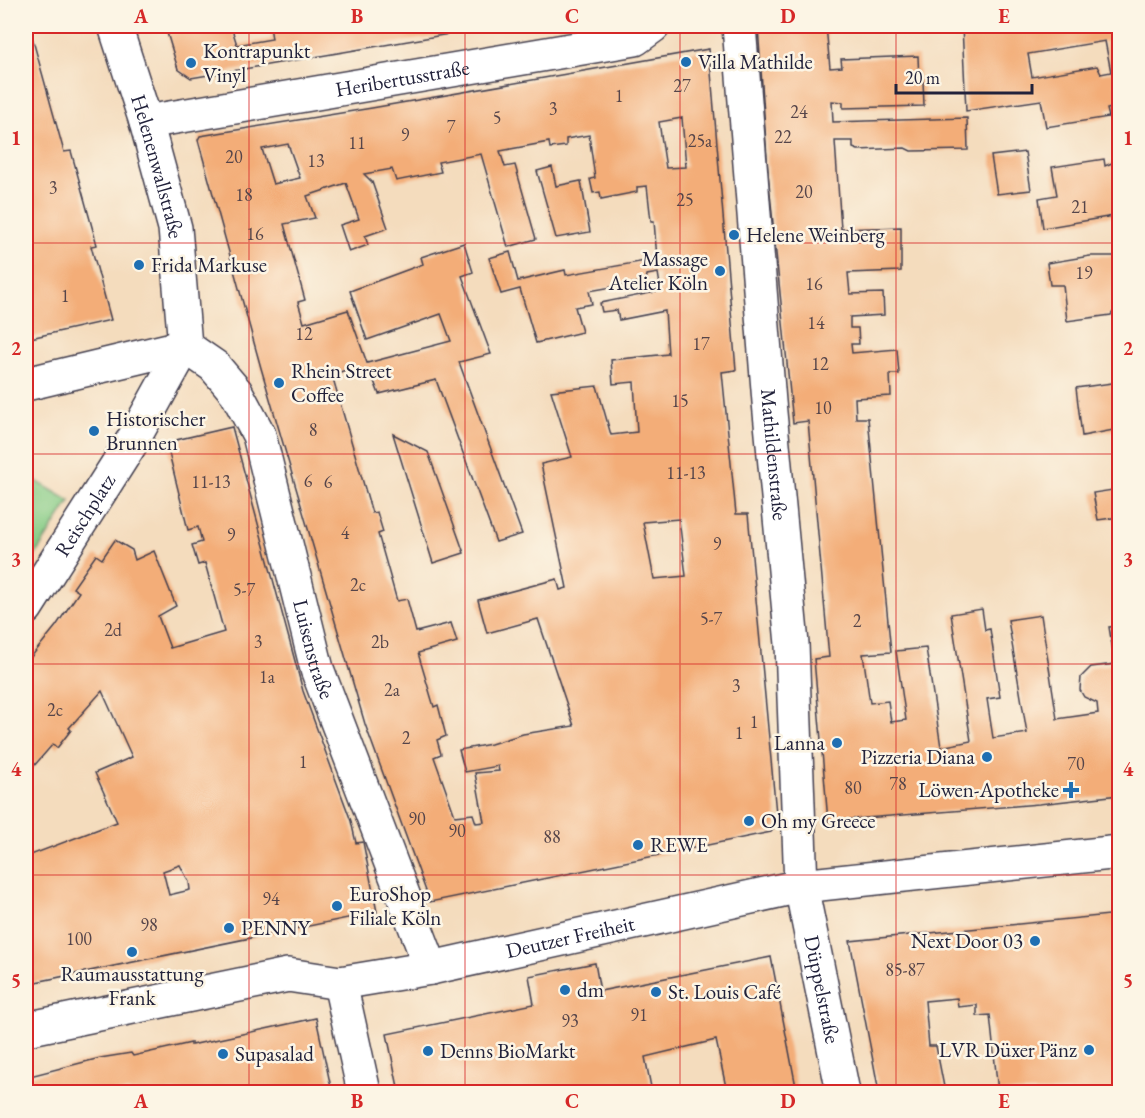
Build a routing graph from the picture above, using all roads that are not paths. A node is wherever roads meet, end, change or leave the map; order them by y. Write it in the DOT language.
graph roads {
  1 [pos="115,26"];
  2 [pos="653,26"];
  3 [pos="739,26"];
  4 [pos="146,122"];
  5 [pos="185,346"];
  6 [pos="26,384"];
  7 [pos="26,608"];
  8 [pos="1119,852"];
  9 [pos="801,886"];
  10 [pos="432,968"];
  11 [pos="340,983"];
  12 [pos="26,1029"];
  13 [pos="364,1092"];
  14 [pos="843,1092"];
  1 -- 4 [label="street, Helenenwallstraße"];
  2 -- 4 [label="street, Heribertusstraße"];
  3 -- 9 [label="street, Mathildenstraße"];
  4 -- 5 [label="street, Helenenwallstraße"];
  5 -- 6 [label="street"];
  5 -- 7 [label="street, Reischplatz"];
  5 -- 10 [label="street, Luisenstraße"];
  8 -- 9 [label="street, Deutzer Freiheit"];
  9 -- 10 [label="street, Deutzer Freiheit"];
  9 -- 14 [label="street, Düppelstraße"];
  10 -- 11 [label="street, Deutzer Freiheit"];
  11 -- 12 [label="street, Deutzer Freiheit"];
  11 -- 13 [label="street"];
}
